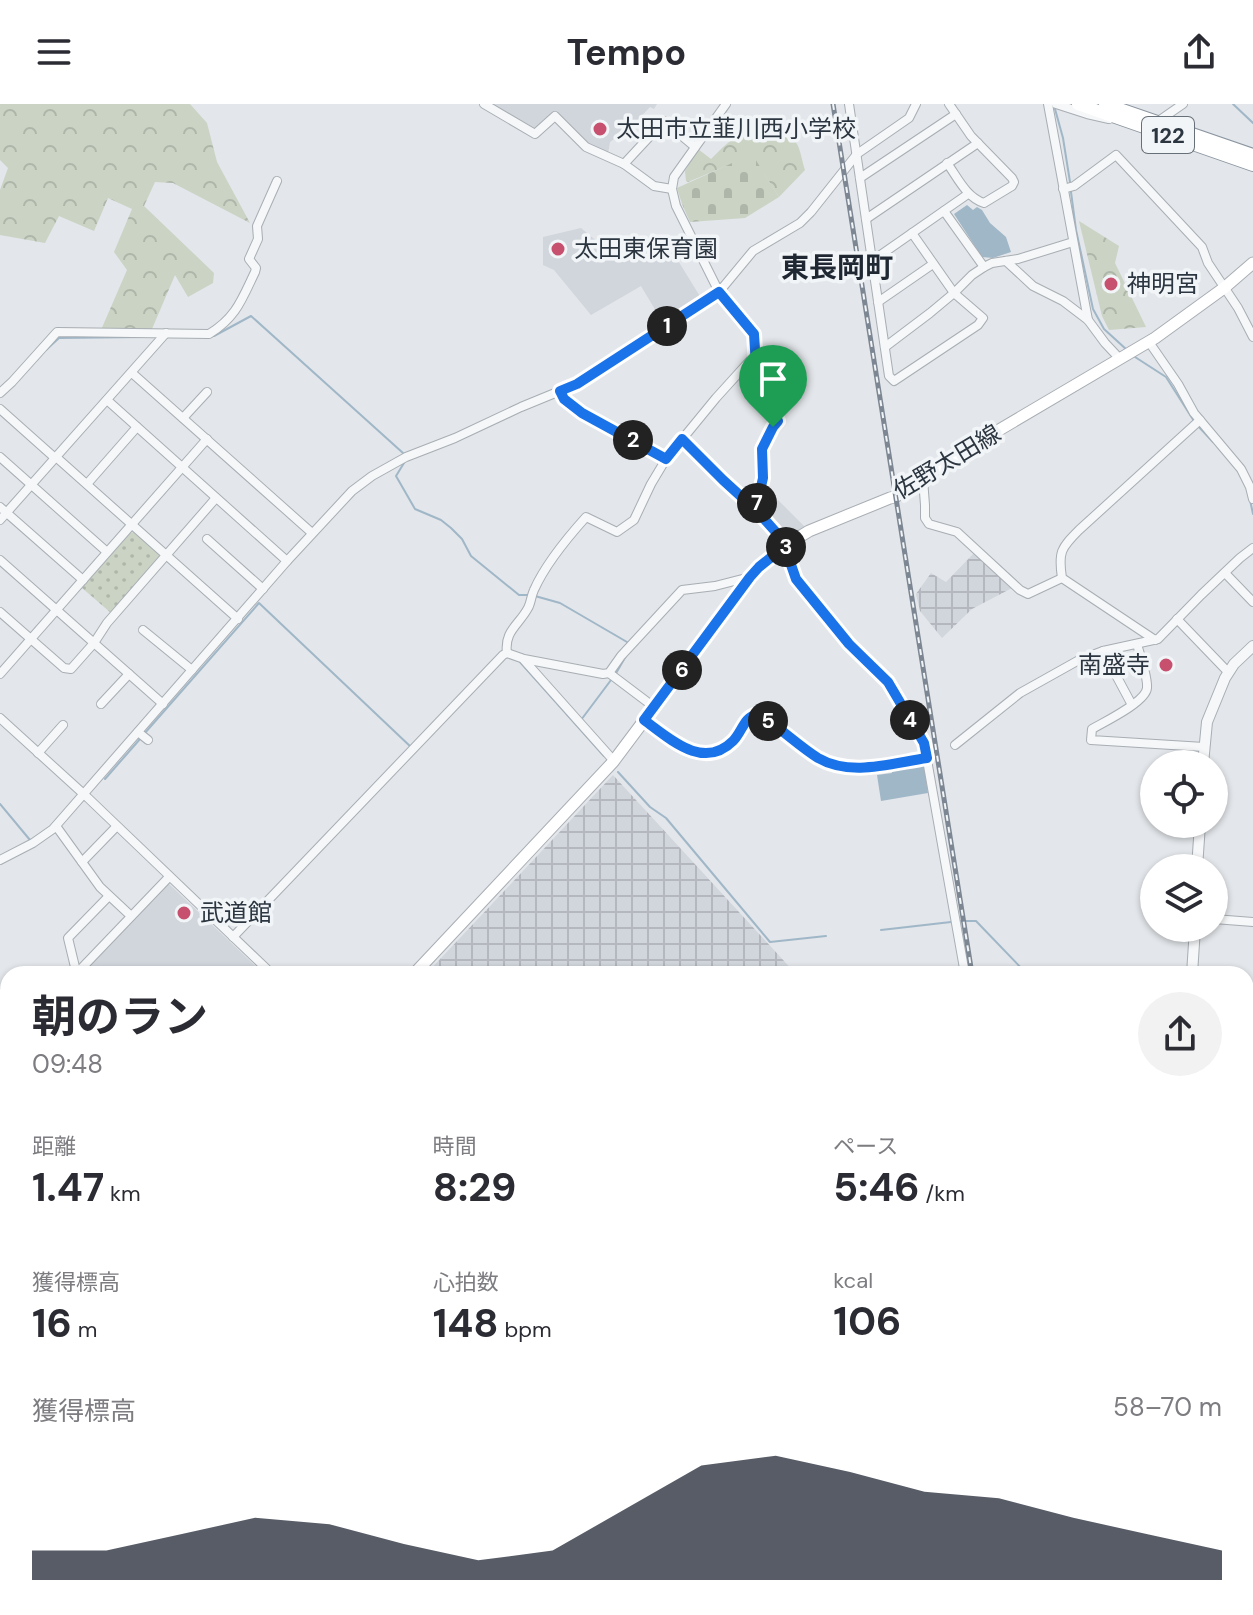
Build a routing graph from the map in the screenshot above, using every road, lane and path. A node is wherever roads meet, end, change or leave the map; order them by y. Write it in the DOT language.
graph roads {
  1 [pos="484,104"];
  2 [pos="726,104"];
  3 [pos="859,104"];
  4 [pos="916,104"];
  5 [pos="949,104"];
  6 [pos="1048,104"];
  7 [pos="1056,104"];
  8 [pos="1078,104"];
  9 [pos="1105,104"];
  10 [pos="1183,104"];
  11 [pos="850,107"];
  12 [pos="1117,110"];
  13 [pos="956,114"];
  14 [pos="1152,125"];
  15 [pos="978,143"];
  16 [pos="695,147"];
  17 [pos="857,154"];
  18 [pos="1253,155"];
  19 [pos="947,163"];
  20 [pos="624,164"];
  21 [pos="1253,165"];
  22 [pos="860,178"];
  23 [pos="277,181"];
  24 [pos="672,189"];
  25 [pos="1063,189"];
  26 [pos="968,194"];
  27 [pos="944,211"];
  28 [pos="866,219"];
  29 [pos="912,233"];
  30 [pos="1073,242"];
  31 [pos="872,261"];
  32 [pos="1006,261"];
  33 [pos="1253,263"];
  34 [pos="933,264"];
  35 [pos="984,267"];
  36 [pos="1224,288"];
  37 [pos="719,292"];
  38 [pos="954,293"];
  39 [pos="878,302"];
  40 [pos="1088,320"];
  41 [pos="166,333"];
  42 [pos="1253,337"];
  43 [pos="1149,342"];
  44 [pos="885,347"];
  45 [pos="755,355"];
  46 [pos="1120,359"];
  47 [pos="132,373"];
  48 [pos="560,391"];
  49 [pos="207,392"];
  50 [pos="0,393"];
  51 [pos="107,400"];
  52 [pos="0,409"];
  53 [pos="183,418"];
  54 [pos="1200,420"];
  55 [pos="137,427"];
  56 [pos="207,439"];
  57 [pos="682,439"];
  58 [pos="0,457"];
  59 [pos="56,457"];
  60 [pos="666,459"];
  61 [pos="182,468"];
  62 [pos="923,479"];
  63 [pos="87,484"];
  64 [pos="31,485"];
  65 [pos="216,498"];
  66 [pos="1253,499"];
  67 [pos="757,511"];
  68 [pos="2,513"];
  69 [pos="132,524"];
  70 [pos="312,533"];
  71 [pos="207,539"];
  72 [pos="785,546"];
  73 [pos="1253,548"];
  74 [pos="107,552"];
  75 [pos="166,555"];
  76 [pos="0,560"];
  77 [pos="287,561"];
  78 [pos="1225,573"];
  79 [pos="750,577"];
  80 [pos="1062,578"];
  81 [pos="83,580"];
  82 [pos="263,589"];
  83 [pos="1253,602"];
  84 [pos="56,610"];
  85 [pos="0,612"];
  86 [pos="238,619"];
  87 [pos="1177,619"];
  88 [pos="143,630"];
  89 [pos="31,639"];
  90 [pos="1155,641"];
  91 [pos="94,643"];
  92 [pos="1137,644"];
  93 [pos="1253,646"];
  94 [pos="1103,651"];
  95 [pos="507,653"];
  96 [pos="524,659"];
  97 [pos="2,668"];
  98 [pos="192,670"];
  99 [pos="1228,672"];
  100 [pos="129,674"];
  101 [pos="612,675"];
  102 [pos="101,704"];
  103 [pos="163,704"];
  104 [pos="1132,705"];
  105 [pos="654,707"];
  106 [pos="0,718"];
  107 [pos="644,720"];
  108 [pos="63,725"];
  109 [pos="138,732"];
  110 [pos="148,740"];
  111 [pos="955,745"];
  112 [pos="1204,747"];
  113 [pos="1204,750"];
  114 [pos="38,753"];
  115 [pos="927,758"];
  116 [pos="614,761"];
  117 [pos="84,795"];
  118 [pos="56,826"];
  119 [pos="116,827"];
  120 [pos="0,860"];
  121 [pos="82,862"];
  122 [pos="169,877"];
  123 [pos="109,896"];
  124 [pos="131,916"];
  125 [pos="1228,920"];
  126 [pos="1253,922"];
  127 [pos="233,937"];
  128 [pos="1194,942"];
  129 [pos="75,966"];
  130 [pos="84,966"];
  131 [pos="264,966"];
  132 [pos="422,966"];
  133 [pos="964,966"];
  134 [pos="1193,966"];
  1 -- 20 [label="street"];
  2 -- 16 [label="street"];
  3 -- 11 [label="street"];
  4 -- 17 [label="street"];
  5 -- 13 [label="street"];
  6 -- 25 [label="street"];
  7 -- 12 [label="street"];
  8 -- 12 [label="main road, 122"];
  9 -- 12 [label="main road, 122"];
  10 -- 14 [label="street"];
  11 -- 17 [label="street"];
  12 -- 14 [label="main road, 122"];
  13 -- 15 [label="street"];
  13 -- 22 [label="street"];
  14 -- 18 [label="main road, 122"];
  14 -- 21 [label="main road, 122"];
  15 -- 19 [label="street"];
  15 -- 26 [label="street"];
  16 -- 20 [label="street"];
  16 -- 24 [label="street"];
  17 -- 22 [label="street"];
  17 -- 37 [label="street"];
  19 -- 26 [label="street"];
  19 -- 28 [label="street"];
  20 -- 24 [label="street"];
  22 -- 28 [label="street"];
  23 -- 41 [label="street"];
  24 -- 37 [label="street"];
  25 -- 30 [label="street"];
  25 -- 36 [label="street"];
  26 -- 27 [label="street"];
  27 -- 29 [label="street"];
  27 -- 35 [label="street"];
  28 -- 31 [label="street"];
  29 -- 31 [label="street"];
  29 -- 34 [label="street"];
  30 -- 32 [label="street"];
  30 -- 40 [label="street"];
  31 -- 39 [label="street"];
  32 -- 35 [label="street"];
  32 -- 40 [label="street"];
  33 -- 36 [label="main road, 佐野太田線"];
  34 -- 38 [label="street"];
  34 -- 39 [label="street"];
  35 -- 38 [label="street"];
  36 -- 42 [label="street"];
  36 -- 43 [label="main road, 佐野太田線"];
  37 -- 45 [label="street"];
  37 -- 48 [label="street"];
  38 -- 44 [label="street"];
  38 -- 44 [label="street"];
  39 -- 44 [label="street"];
  40 -- 46 [label="street"];
  41 -- 47 [label="street"];
  41 -- 50 [label="street"];
  43 -- 46 [label="main road, 佐野太田線"];
  43 -- 54 [label="street"];
  45 -- 57 [label="street"];
  45 -- 67 [label="street"];
  46 -- 62 [label="main road, 佐野太田線"];
  47 -- 51 [label="street"];
  47 -- 53 [label="street"];
  48 -- 60 [label="street"];
  48 -- 70 [label="street"];
  49 -- 53 [label="street"];
  51 -- 55 [label="street"];
  51 -- 59 [label="street"];
  52 -- 59 [label="street"];
  53 -- 56 [label="street"];
  54 -- 66 [label="street"];
  54 -- 80 [label="street"];
  55 -- 61 [label="street"];
  55 -- 63 [label="street"];
  56 -- 61 [label="street"];
  56 -- 70 [label="street"];
  57 -- 60 [label="street"];
  57 -- 67 [label="street"];
  58 -- 64 [label="street"];
  59 -- 63 [label="street"];
  59 -- 64 [label="street"];
  60 -- 95 [label="street"];
  61 -- 65 [label="street"];
  61 -- 69 [label="street"];
  62 -- 72 [label="main road, 佐野太田線"];
  62 -- 80 [label="street"];
  63 -- 69 [label="street"];
  64 -- 68 [label="street"];
  64 -- 74 [label="street"];
  65 -- 75 [label="street"];
  65 -- 77 [label="street"];
  67 -- 72 [label="street"];
  68 -- 81 [label="street"];
  69 -- 74 [label="street"];
  69 -- 75 [label="street"];
  70 -- 77 [label="street"];
  71 -- 82 [label="street"];
  72 -- 79 [label="main road, 佐野太田線"];
  72 -- 115 [label="street"];
  73 -- 78 [label="street"];
  74 -- 81 [label="street"];
  75 -- 86 [label="street"];
  75 -- 91 [label="street"];
  76 -- 84 [label="street"];
  77 -- 82 [label="street"];
  78 -- 83 [label="street"];
  78 -- 87 [label="street"];
  79 -- 101 [label="street"];
  79 -- 105 [label="main road, 佐野太田線"];
  80 -- 90 [label="street"];
  81 -- 84 [label="street"];
  82 -- 86 [label="street"];
  84 -- 89 [label="street"];
  84 -- 91 [label="street"];
  85 -- 89 [label="street"];
  86 -- 98 [label="street"];
  87 -- 90 [label="street"];
  87 -- 99 [label="street"];
  88 -- 98 [label="street"];
  89 -- 91 [label="street"];
  89 -- 97 [label="street"];
  90 -- 92 [label="street"];
  91 -- 100 [label="street"];
  92 -- 94 [label="street"];
  92 -- 104 [label="street"];
  93 -- 99 [label="street"];
  94 -- 104 [label="street"];
  94 -- 111 [label="street"];
  95 -- 96 [label="street"];
  95 -- 127 [label="street"];
  96 -- 101 [label="street"];
  96 -- 116 [label="street"];
  98 -- 103 [label="street"];
  99 -- 112 [label="street"];
  100 -- 102 [label="street"];
  100 -- 103 [label="street"];
  101 -- 105 [label="street"];
  103 -- 109 [label="street"];
  104 -- 112 [label="street"];
  105 -- 107 [label="main road, 佐野太田線"];
  106 -- 114 [label="street"];
  107 -- 115 [label="street"];
  107 -- 116 [label="main road, 佐野太田線"];
  108 -- 114 [label="street"];
  109 -- 110 [label="street"];
  109 -- 117 [label="street"];
  112 -- 113 [label="street"];
  114 -- 117 [label="street"];
  115 -- 133 [label="street"];
  116 -- 132 [label="main road, 佐野太田線"];
  117 -- 118 [label="street"];
  117 -- 119 [label="street"];
  118 -- 120 [label="street"];
  118 -- 121 [label="street"];
  119 -- 121 [label="street"];
  119 -- 122 [label="street"];
  121 -- 123 [label="street"];
  122 -- 124 [label="street"];
  122 -- 127 [label="street"];
  123 -- 124 [label="street"];
  123 -- 129 [label="street"];
  124 -- 130 [label="street"];
  125 -- 126 [label="street"];
  127 -- 131 [label="street"];
  128 -- 134 [label="street"];
}
